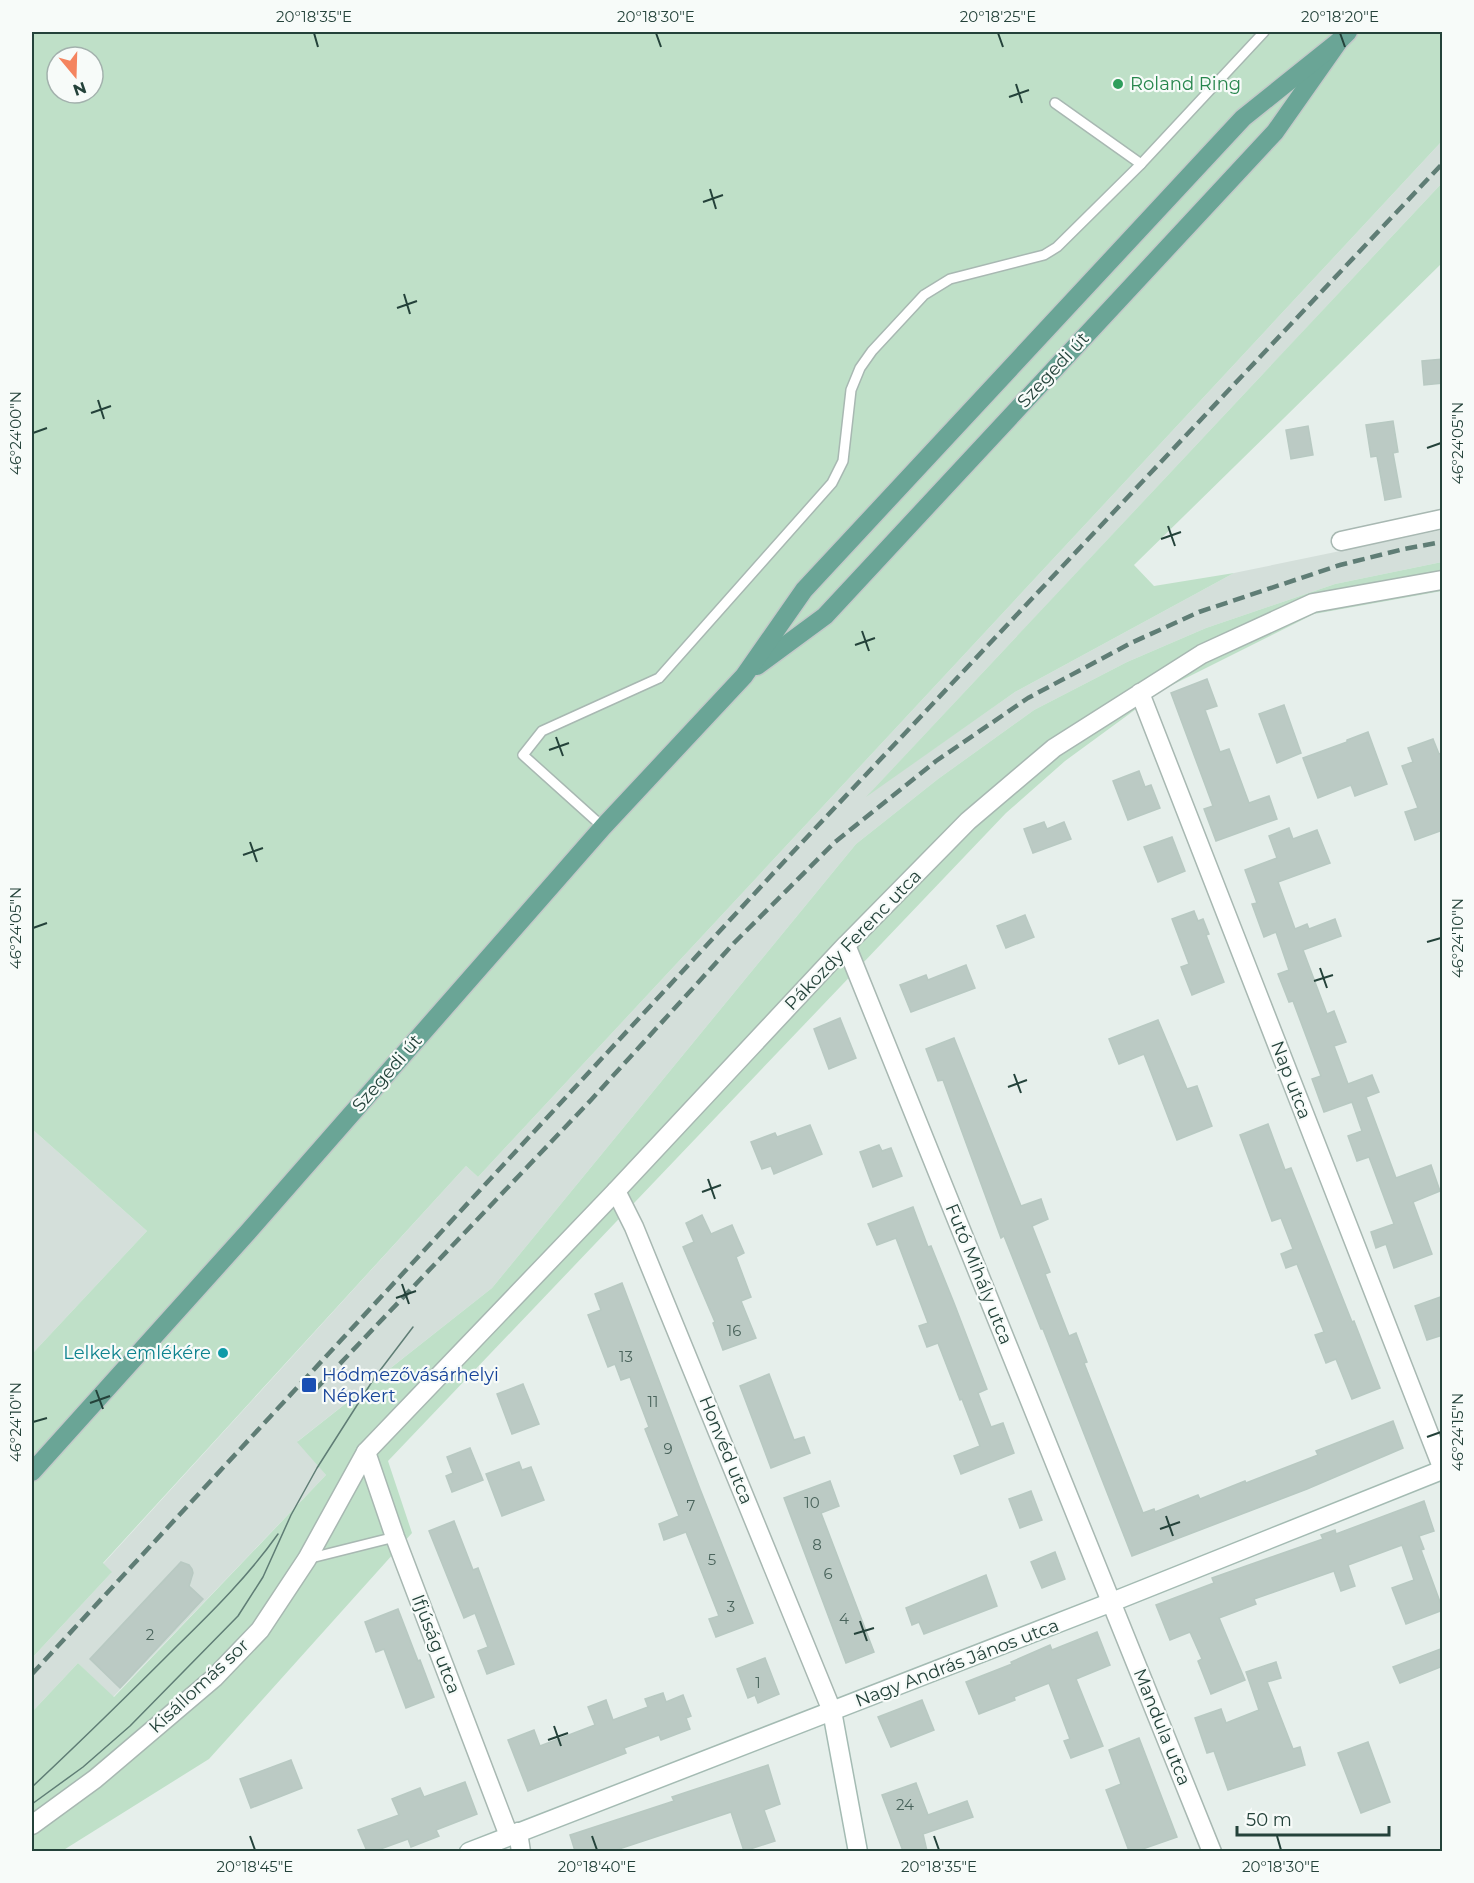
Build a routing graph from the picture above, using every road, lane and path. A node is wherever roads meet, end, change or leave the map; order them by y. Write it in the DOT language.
graph roads {
  1 [pos="1264,32"];
  2 [pos="1343,36"];
  3 [pos="1055,103"];
  4 [pos="1141,164"];
  5 [pos="1443,519"];
  6 [pos="1341,541"];
  7 [pos="1443,580"];
  8 [pos="744,676"];
  9 [pos="1140,693"];
  10 [pos="603,827"];
  11 [pos="846,945"];
  12 [pos="616,1191"];
  13 [pos="366,1452"];
  14 [pos="1443,1469"];
  15 [pos="32,1472"];
  16 [pos="395,1537"];
  17 [pos="307,1559"];
  18 [pos="1112,1602"];
  19 [pos="832,1712"];
  20 [pos="32,1825"];
  21 [pos="513,1834"];
  22 [pos="469,1851"];
  23 [pos="521,1851"];
  24 [pos="858,1851"];
  25 [pos="1212,1851"];
  1 -- 4 [label="lane"];
  2 -- 8 [label="main road, Szegedi út"];
  2 -- 8 [label="main road, Szegedi út"];
  3 -- 4 [label="lane"];
  4 -- 10 [label="lane"];
  5 -- 6 [label="street"];
  7 -- 9 [label="street, Pákozdy Ferenc utca"];
  8 -- 10 [label="main road, Szegedi út"];
  9 -- 11 [label="street, Pákozdy Ferenc utca"];
  9 -- 14 [label="street, Nap utca"];
  10 -- 15 [label="main road, Szegedi út"];
  11 -- 12 [label="street, Pákozdy Ferenc utca"];
  11 -- 18 [label="street, Futó Mihály utca"];
  12 -- 13 [label="street, Pákozdy Ferenc utca"];
  12 -- 19 [label="street, Honvéd utca"];
  13 -- 16 [label="street, Ifjúság utca"];
  13 -- 17 [label="street, Kisállomás sor"];
  14 -- 18 [label="street, Nagy András János utca"];
  16 -- 17 [label="lane"];
  16 -- 21 [label="street, Ifjúság utca"];
  17 -- 20 [label="street, Kisállomás sor"];
  18 -- 19 [label="street, Nagy András János utca"];
  18 -- 25 [label="street, Mandula utca"];
  19 -- 21 [label="street, Nagy András János utca"];
  19 -- 24 [label="street, Honvéd utca"];
  21 -- 22 [label="street, Nagy András János utca"];
  21 -- 23 [label="street, Ifjúság utca"];
}
